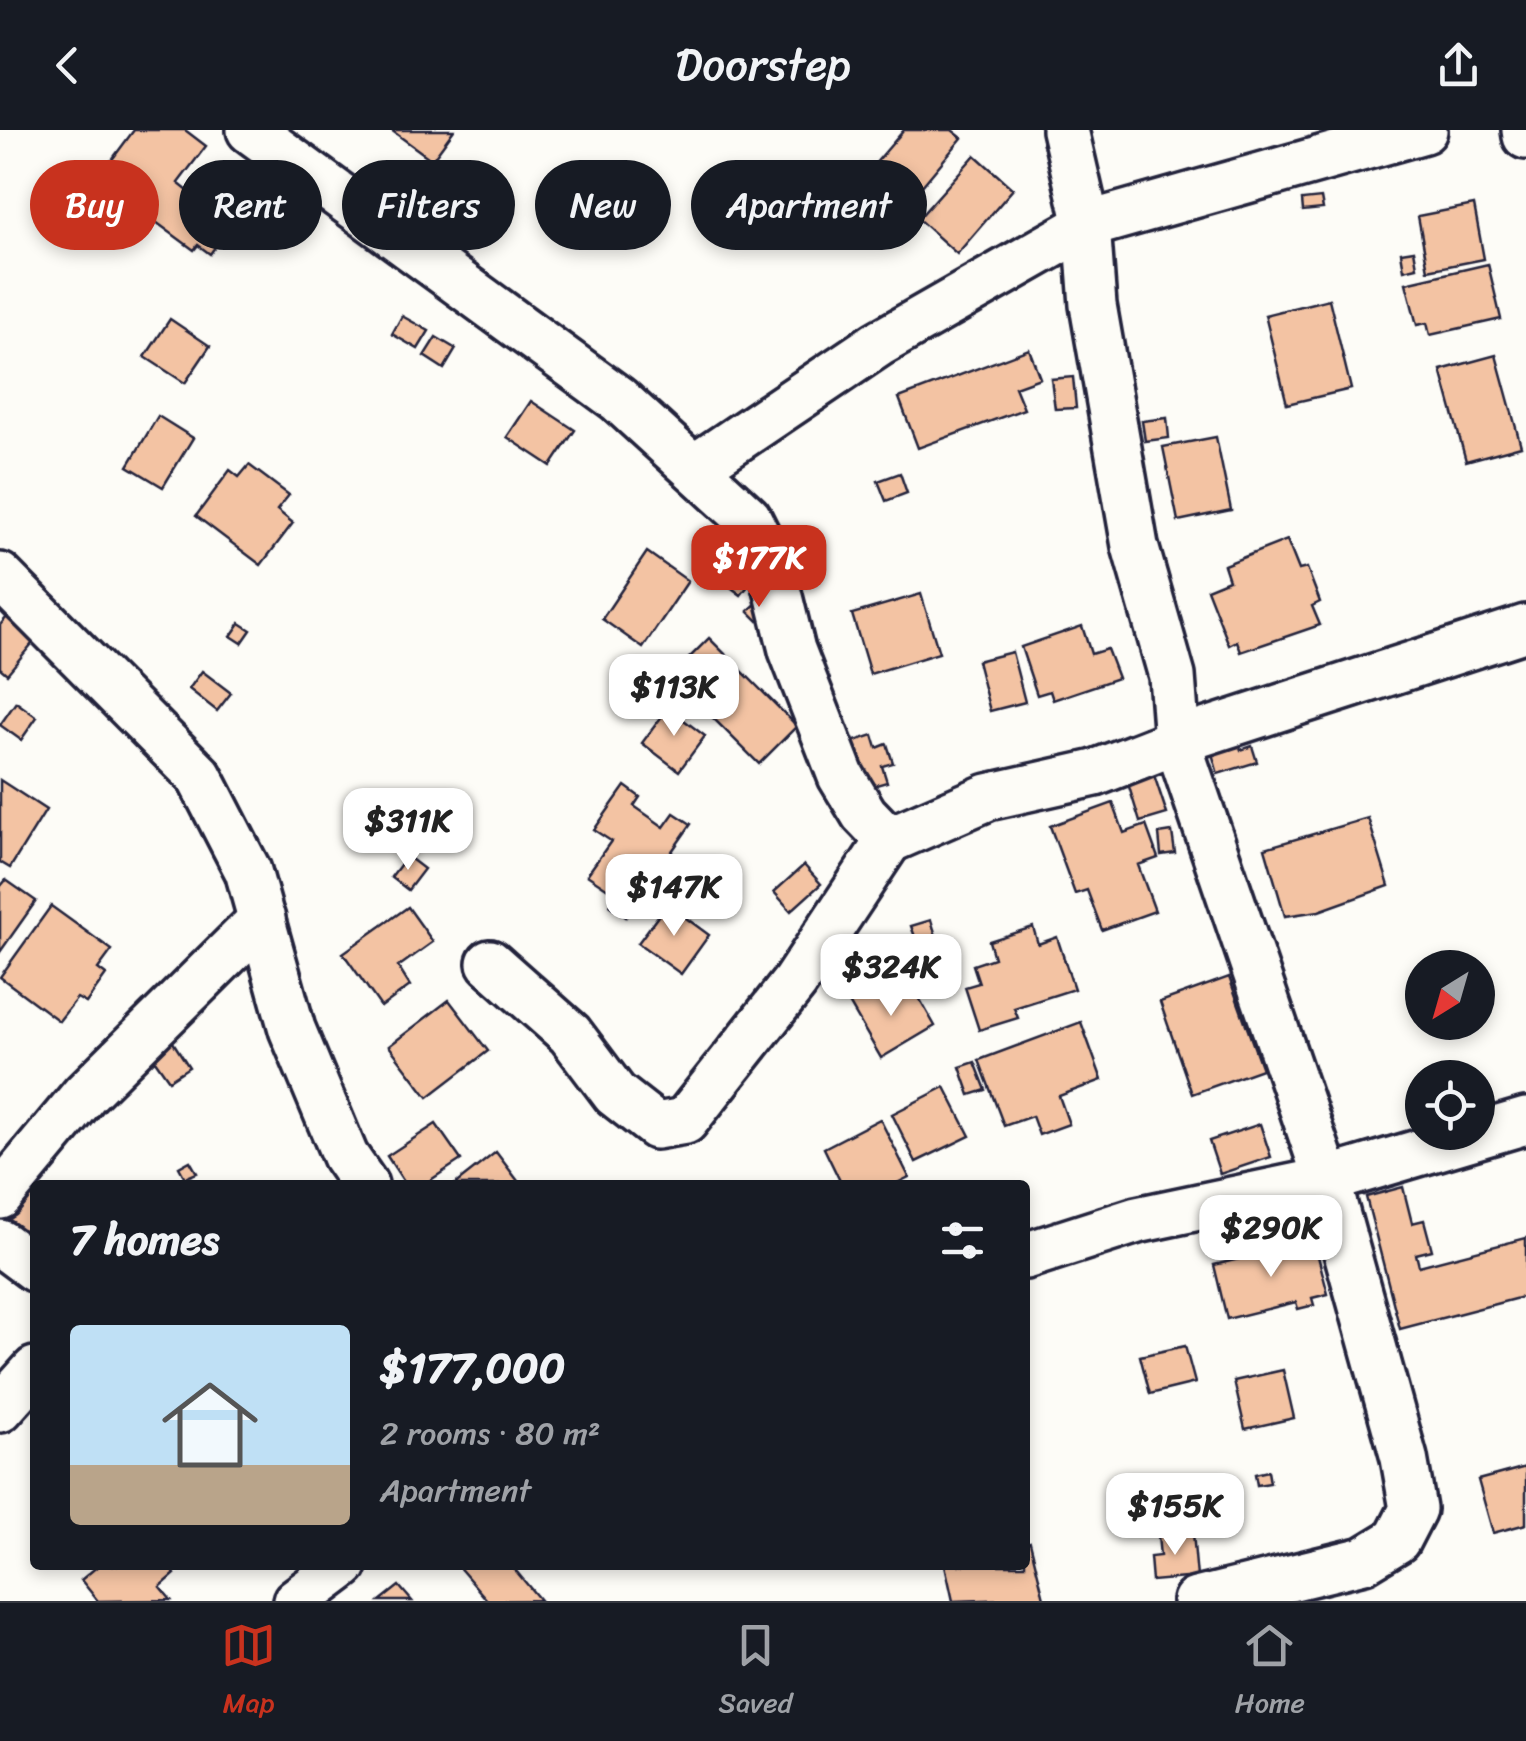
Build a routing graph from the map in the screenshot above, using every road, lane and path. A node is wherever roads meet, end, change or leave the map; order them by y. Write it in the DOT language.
graph roads {
  1 [pos="250,130"];
  2 [pos="1065,130"];
  3 [pos="1424,130"];
  4 [pos="1087,225"];
  5 [pos="694,468"];
  6 [pos="0,576"];
  7 [pos="1526,628"];
  8 [pos="1177,740"];
  9 [pos="890,840"];
  10 [pos="262,918"];
  11 [pos="490,962"];
  12 [pos="1526,1121"];
  13 [pos="362,1180"];
  14 [pos="1326,1180"];
  15 [pos="0,1196"];
  16 [pos="0,1242"];
  17 [pos="1030,1254"];
  18 [pos="30,1265"];
  19 [pos="30,1376"];
  20 [pos="0,1409"];
  21 [pos="337,1570"];
  22 [pos="296,1601"];
  23 [pos="1196,1601"];
  1 -- 5 [label="street"];
  2 -- 4 [label="street"];
  3 -- 4 [label="street"];
  4 -- 5 [label="street"];
  4 -- 8 [label="street"];
  5 -- 9 [label="street"];
  6 -- 10 [label="street"];
  7 -- 8 [label="street"];
  8 -- 9 [label="street"];
  8 -- 14 [label="street"];
  9 -- 11 [label="street"];
  10 -- 13 [label="street"];
  10 -- 15 [label="street"];
  12 -- 14 [label="street"];
  14 -- 17 [label="street"];
  14 -- 23 [label="street"];
  16 -- 18 [label="street"];
  19 -- 20 [label="street"];
  21 -- 22 [label="street"];
}
